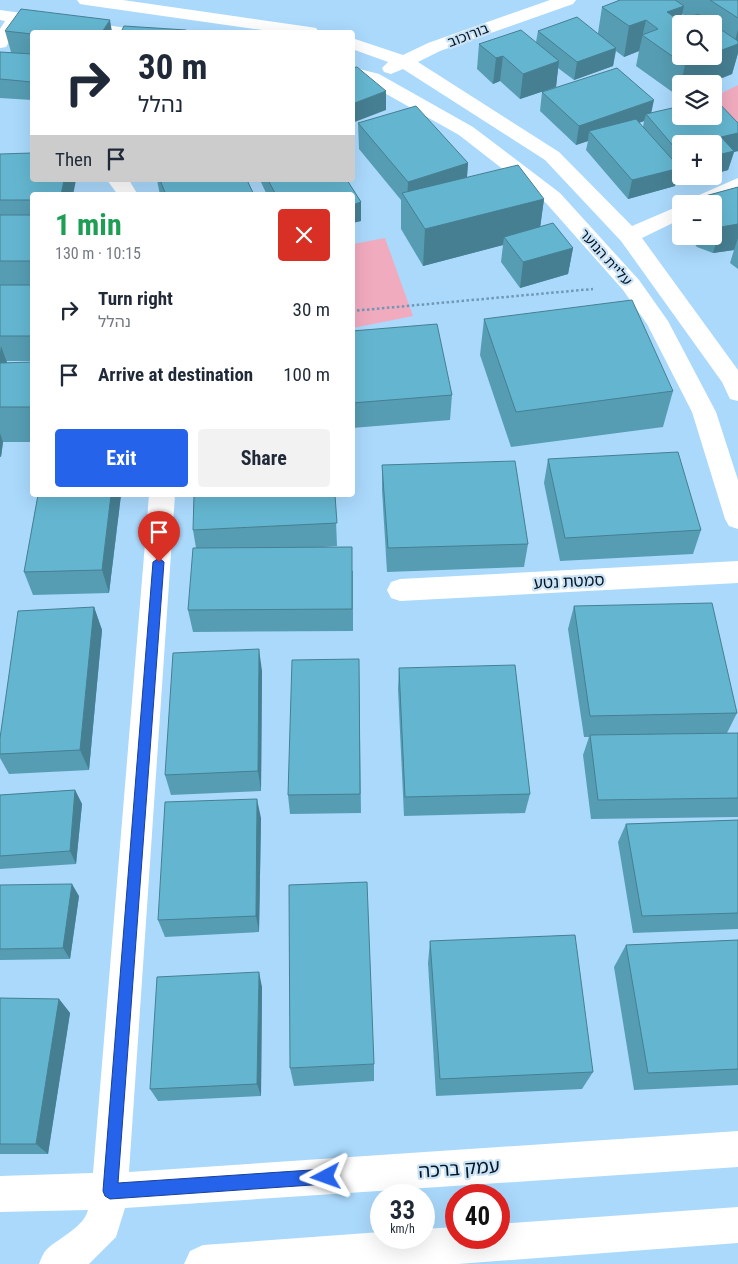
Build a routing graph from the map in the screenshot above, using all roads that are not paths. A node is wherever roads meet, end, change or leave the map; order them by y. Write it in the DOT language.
graph roads {
  1 [pos="86,0"];
  2 [pos="567,0"];
  3 [pos="108,2"];
  4 [pos="8,17"];
  5 [pos="105,30"];
  6 [pos="297,30"];
  7 [pos="0,43"];
  8 [pos="355,44"];
  9 [pos="403,61"];
  10 [pos="362,75"];
  11 [pos="119,182"];
  12 [pos="738,184"];
  13 [pos="127,192"];
  14 [pos="715,195"];
  15 [pos="672,215"];
  16 [pos="629,236"];
  17 [pos="738,393"];
  18 [pos="162,497"];
  19 [pos="738,519"];
  20 [pos="738,572"];
  21 [pos="400,590"];
  22 [pos="738,1149"];
  23 [pos="110,1191"];
  24 [pos="0,1194"];
  25 [pos="738,1225"];
  26 [pos="58,1264"];
  27 [pos="203,1264"];
  1 -- 3 [label="street"];
  2 -- 9 [label="street, בורוכוב"];
  3 -- 6 [label="street"];
  4 -- 5 [label="street"];
  4 -- 7 [label="street"];
  8 -- 9 [label="street, עליית הנוער"];
  9 -- 10 [label="street, בורוכוב"];
  9 -- 16 [label="street, עליית הנוער"];
  10 -- 19 [label="street, עליית הנוער"];
  11 -- 13 [label="street"];
  12 -- 14 [label="street"];
  15 -- 16 [label="street"];
  16 -- 17 [label="street, עליית הנוער"];
  18 -- 23 [label="street"];
  20 -- 21 [label="street, סמטת נטע"];
  22 -- 23 [label="street, עמק ברכה"];
  23 -- 24 [label="street, עמק ברכה"];
  23 -- 26 [label="street"];
  25 -- 27 [label="street"];
}
